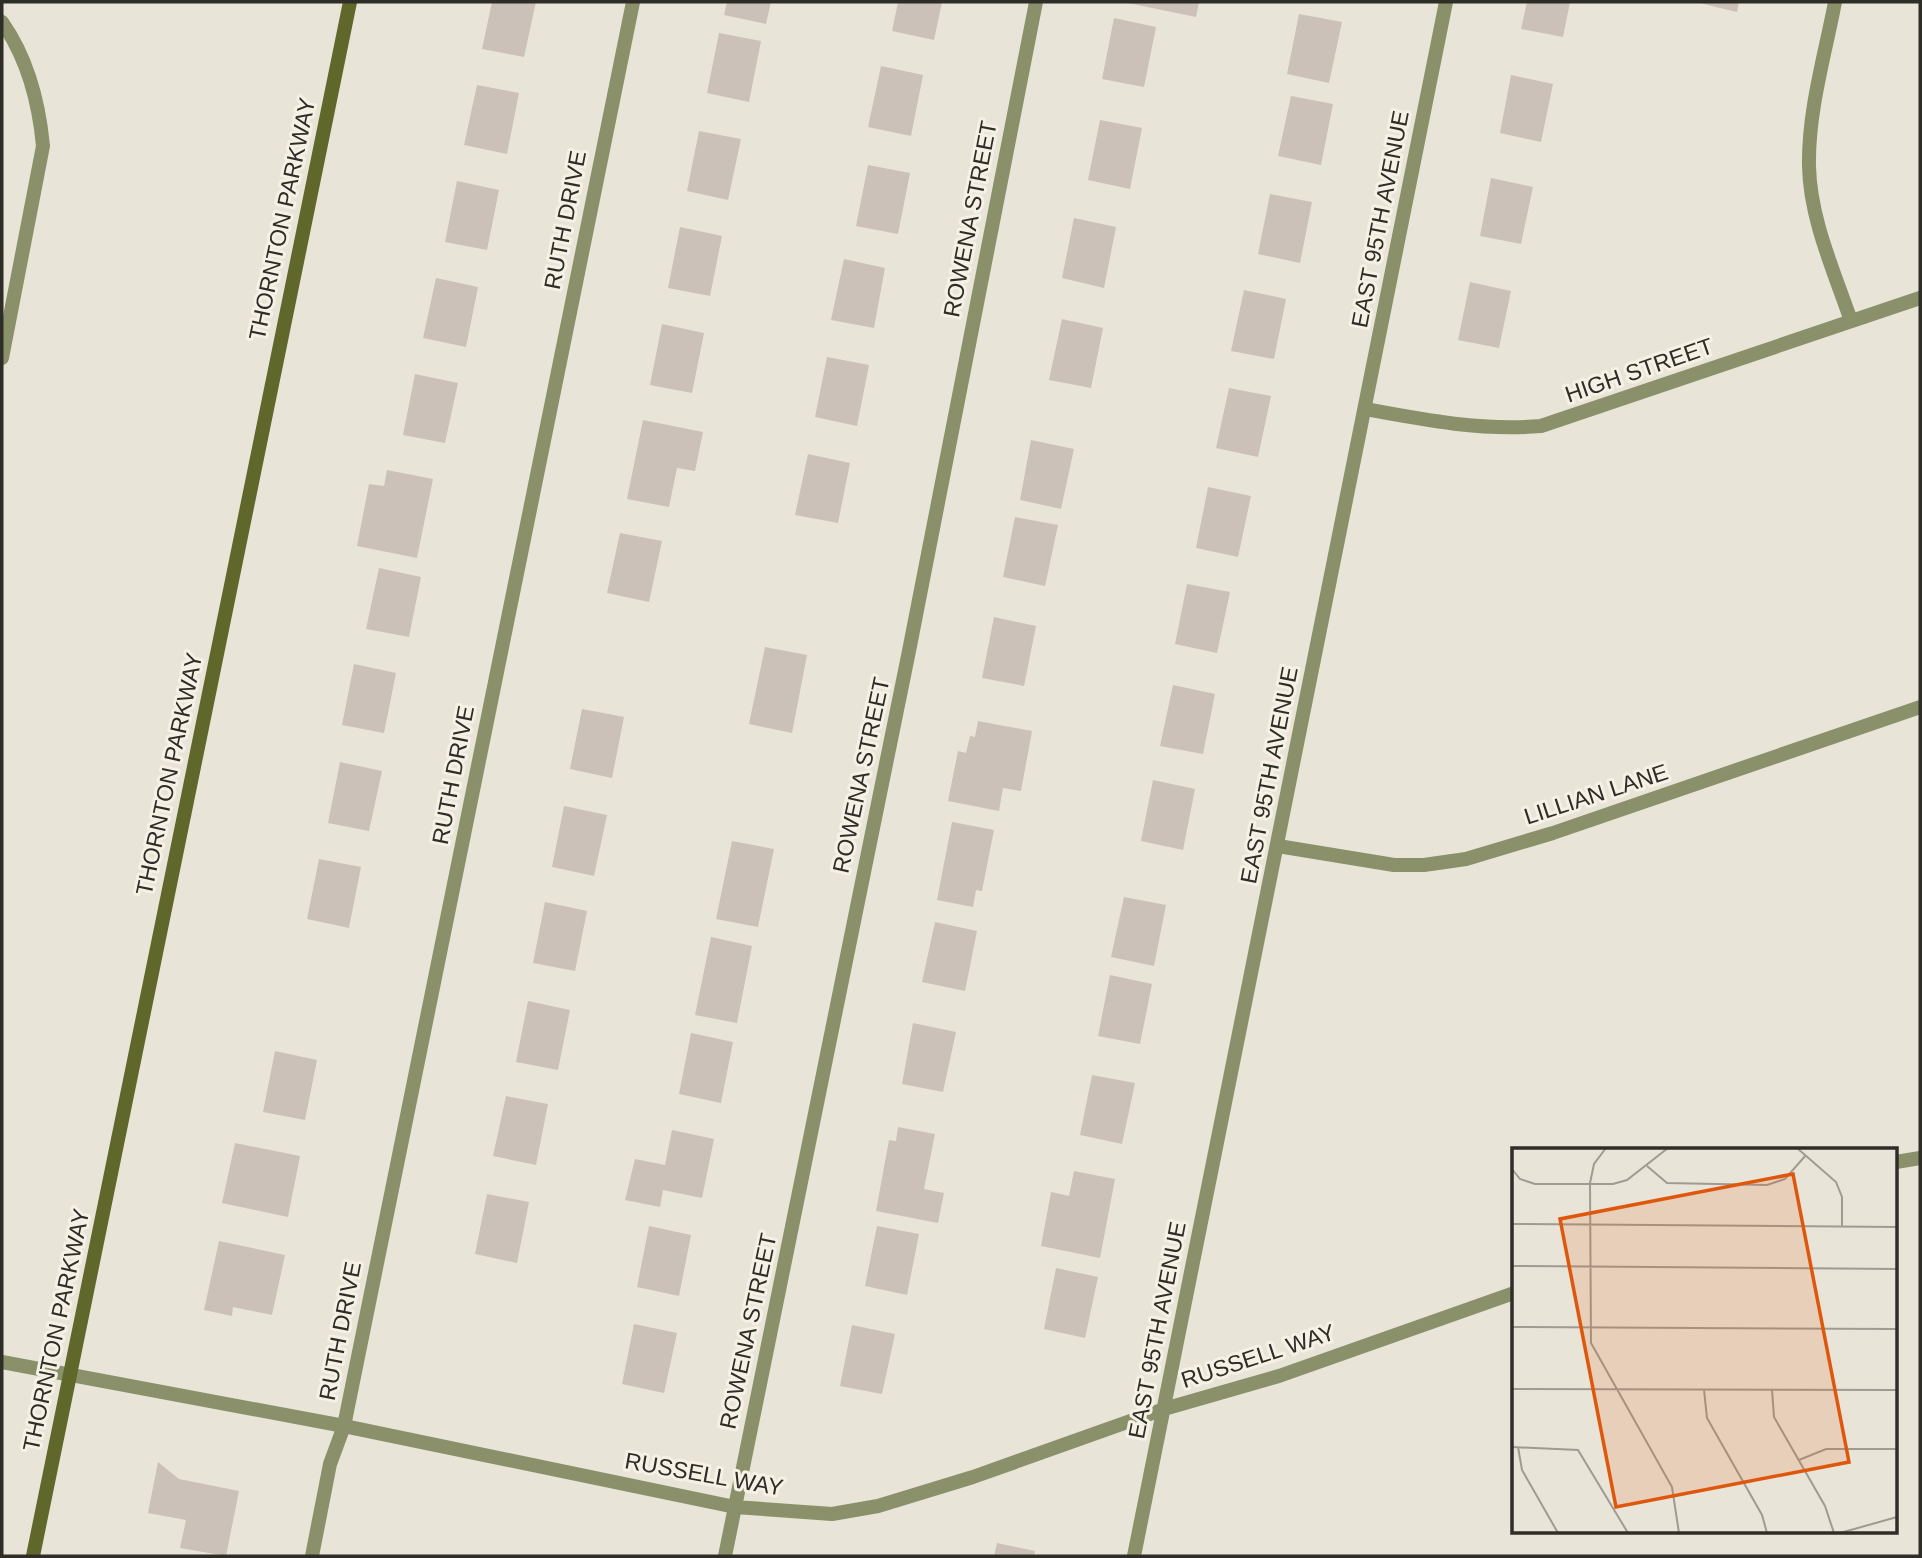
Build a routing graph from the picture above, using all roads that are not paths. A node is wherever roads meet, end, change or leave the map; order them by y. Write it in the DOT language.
graph roads {
  1 [pos="350,2"];
  2 [pos="633,2"];
  3 [pos="1036,2"];
  4 [pos="1446,2"];
  5 [pos="1835,2"];
  6 [pos="2,23"];
  7 [pos="1920,298"];
  8 [pos="1851,321"];
  9 [pos="2,358"];
  10 [pos="1365,409"];
  11 [pos="1920,707"];
  12 [pos="1278,846"];
  13 [pos="1920,1158"];
  14 [pos="1898,1162"];
  15 [pos="1512,1294"];
  16 [pos="2,1362"];
  17 [pos="69,1377"];
  18 [pos="1164,1409"];
  19 [pos="344,1426"];
  20 [pos="735,1507"];
  21 [pos="33,1556"];
  22 [pos="312,1556"];
  23 [pos="725,1556"];
  24 [pos="1134,1556"];
  1 -- 17 [label="main road, THORNTON PARKWAY"];
  2 -- 19 [label="street, RUTH DRIVE"];
  3 -- 20 [label="street, ROWENA STREET"];
  4 -- 10 [label="street, EAST 95TH AVENUE"];
  5 -- 8 [label="street"];
  6 -- 9 [label="street"];
  7 -- 8 [label="street, HIGH STREET"];
  8 -- 10 [label="street, HIGH STREET"];
  10 -- 12 [label="street, EAST 95TH AVENUE"];
  11 -- 12 [label="street, LILLIAN LANE"];
  12 -- 18 [label="street, EAST 95TH AVENUE"];
  13 -- 14 [label="street"];
  15 -- 18 [label="street, RUSSELL WAY"];
  16 -- 17 [label="street, RUSSELL WAY"];
  17 -- 19 [label="street, RUSSELL WAY"];
  17 -- 21 [label="main road, THORNTON PARKWAY"];
  18 -- 20 [label="street, RUSSELL WAY"];
  18 -- 24 [label="street, EAST 95TH AVENUE"];
  19 -- 20 [label="street, RUSSELL WAY"];
  19 -- 22 [label="street, RUTH DRIVE"];
  20 -- 23 [label="street, ROWENA STREET"];
}
